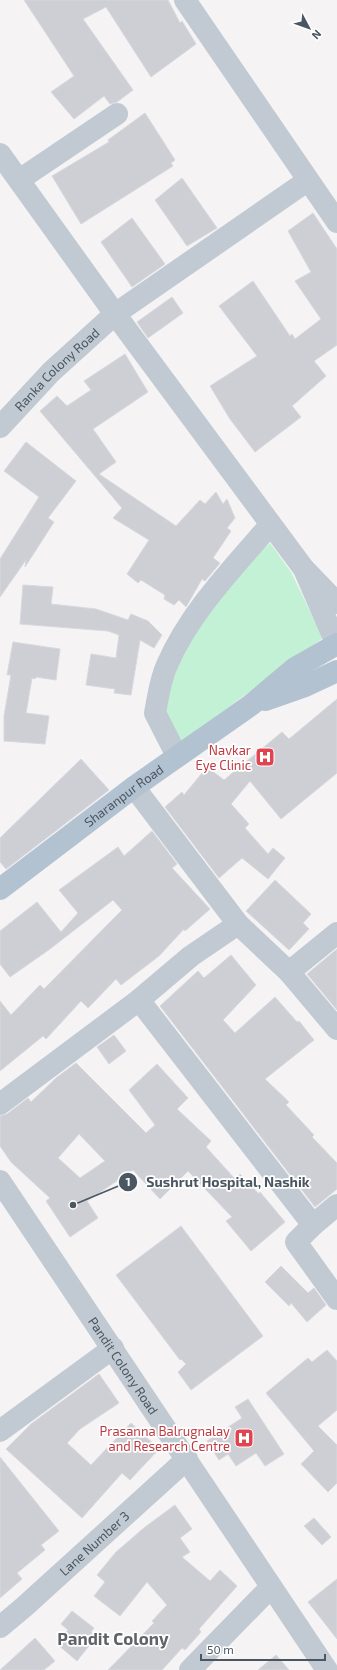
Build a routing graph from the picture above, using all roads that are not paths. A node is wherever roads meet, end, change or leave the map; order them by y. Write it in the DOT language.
graph roads {
  1 [pos="185,0"];
  2 [pos="117,114"];
  3 [pos="0,154"];
  4 [pos="19,180"];
  5 [pos="308,181"];
  6 [pos="337,222"];
  7 [pos="115,314"];
  8 [pos="0,427"];
  9 [pos="270,525"];
  10 [pos="304,569"];
  11 [pos="337,603"];
  12 [pos="337,645"];
  13 [pos="337,671"];
  14 [pos="250,705"];
  15 [pos="177,756"];
  16 [pos="134,787"];
  17 [pos="0,889"];
  18 [pos="238,924"];
  19 [pos="337,933"];
  20 [pos="289,972"];
  21 [pos="139,1000"];
  22 [pos="337,1029"];
  23 [pos="0,1104"];
  24 [pos="0,1181"];
  25 [pos="337,1205"];
  26 [pos="313,1225"];
  27 [pos="337,1299"];
  28 [pos="113,1348"];
  29 [pos="0,1431"];
  30 [pos="187,1460"];
  31 [pos="271,1587"];
  32 [pos="0,1627"];
  33 [pos="190,1670"];
  34 [pos="327,1670"];
  1 -- 5 [label="street"];
  2 -- 4 [label="street"];
  3 -- 4 [label="street"];
  4 -- 7 [label="street"];
  5 -- 6 [label="street"];
  5 -- 7 [label="street, Ranka Colony Road"];
  7 -- 8 [label="street, Ranka Colony Road"];
  7 -- 9 [label="street"];
  9 -- 10 [label="street"];
  9 -- 15 [label="street"];
  10 -- 11 [label="street"];
  10 -- 12 [label="street"];
  12 -- 14 [label="main road, Sharanpur Road"];
  13 -- 14 [label="main road, Sharanpur Road"];
  14 -- 15 [label="main road, Sharanpur Road"];
  15 -- 16 [label="main road, Sharanpur Road"];
  16 -- 17 [label="main road, Sharanpur Road"];
  16 -- 18 [label="street"];
  18 -- 20 [label="street"];
  18 -- 21 [label="street"];
  19 -- 20 [label="street"];
  20 -- 22 [label="street"];
  21 -- 23 [label="street"];
  21 -- 26 [label="street"];
  24 -- 28 [label="street, Pandit Colony Road"];
  25 -- 26 [label="street"];
  26 -- 27 [label="street"];
  28 -- 29 [label="street"];
  28 -- 30 [label="street, Pandit Colony Road"];
  30 -- 31 [label="street, Pandit Colony Road"];
  30 -- 32 [label="street, Lane Number 3"];
  31 -- 33 [label="street"];
  31 -- 34 [label="street, Pandit Colony Road"];
}
